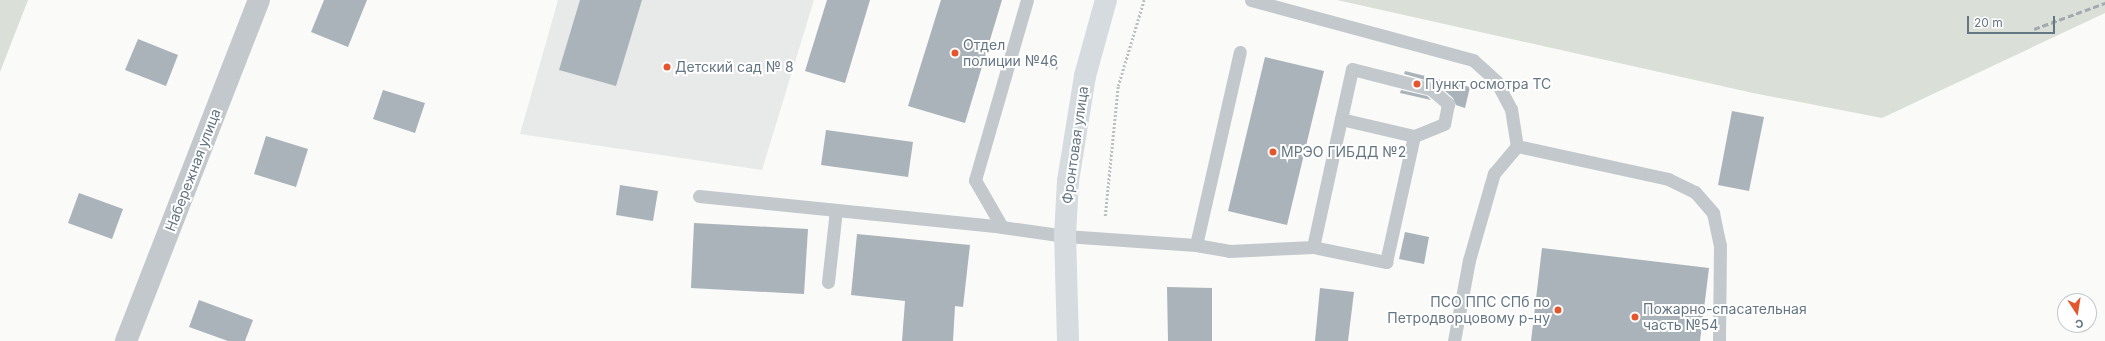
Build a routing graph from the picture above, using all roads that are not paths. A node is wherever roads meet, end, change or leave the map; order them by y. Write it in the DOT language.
graph roads {
  1 [pos="259,0"];
  2 [pos="1027,0"];
  3 [pos="1106,0"];
  4 [pos="1251,0"];
  5 [pos="1240,52"];
  6 [pos="1341,119"];
  7 [pos="1414,136"];
  8 [pos="1517,146"];
  9 [pos="700,196"];
  10 [pos="836,210"];
  11 [pos="1002,226"];
  12 [pos="1065,236"];
  13 [pos="1196,245"];
  14 [pos="1313,247"];
  15 [pos="828,282"];
  16 [pos="126,341"];
  17 [pos="1068,341"];
  18 [pos="1454,341"];
  19 [pos="1719,341"];
  1 -- 16 [label="street, Набережная улица"];
  2 -- 11 [label="lane"];
  3 -- 12 [label="main road, Фронтовая улица"];
  4 -- 8 [label="lane"];
  5 -- 13 [label="lane"];
  6 -- 7 [label="lane"];
  6 -- 7 [label="lane"];
  6 -- 14 [label="lane"];
  7 -- 14 [label="lane"];
  8 -- 18 [label="lane"];
  8 -- 19 [label="lane"];
  9 -- 10 [label="lane"];
  10 -- 11 [label="lane"];
  10 -- 15 [label="lane"];
  11 -- 12 [label="lane"];
  12 -- 13 [label="lane"];
  12 -- 17 [label="main road, Фронтовая улица"];
  13 -- 14 [label="lane"];
}
